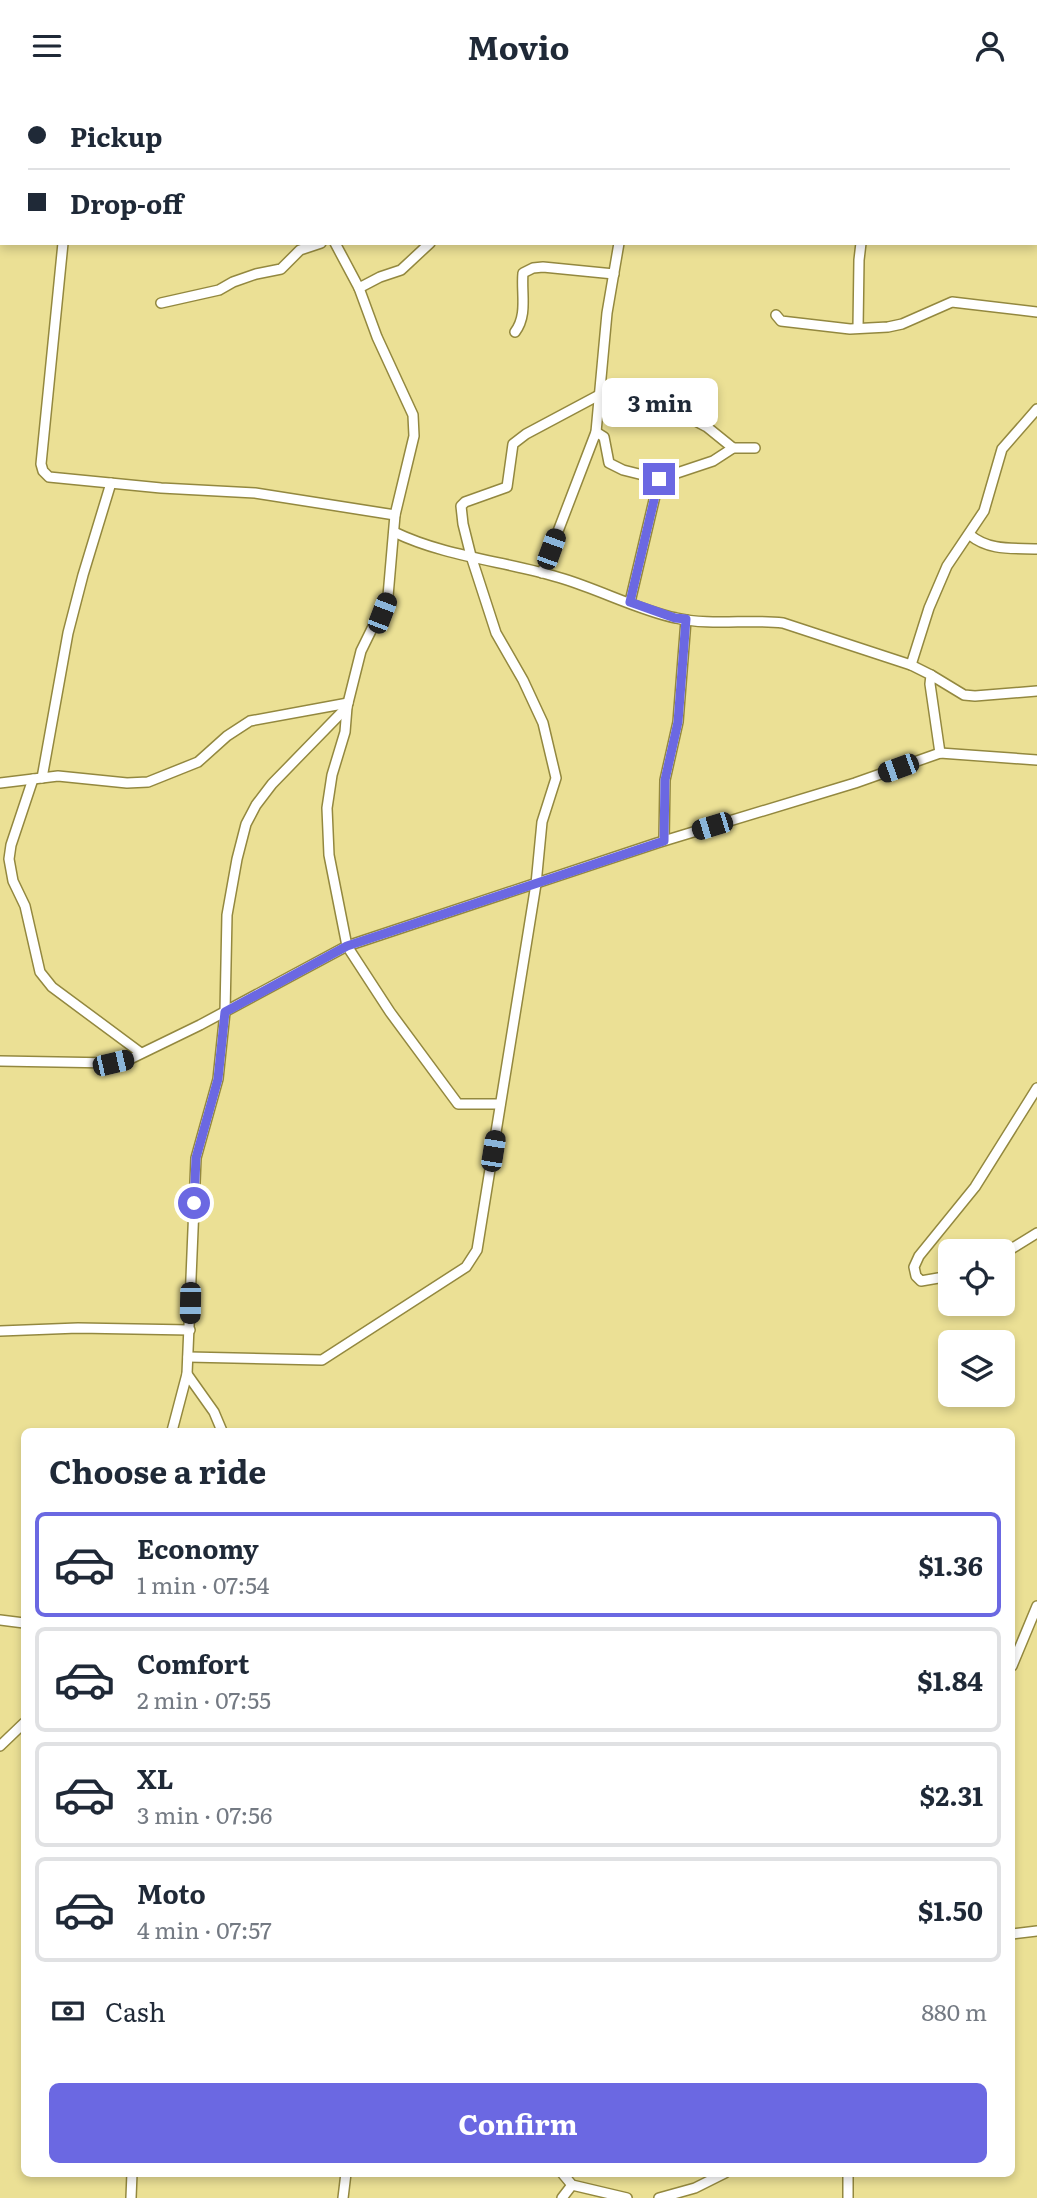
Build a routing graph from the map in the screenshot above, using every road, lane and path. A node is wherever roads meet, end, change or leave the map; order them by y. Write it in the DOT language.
graph roads {
  1 [pos="63,245"];
  2 [pos="315,245"];
  3 [pos="336,245"];
  4 [pos="428,245"];
  5 [pos="619,245"];
  6 [pos="862,245"];
  7 [pos="614,274"];
  8 [pos="359,288"];
  9 [pos="161,303"];
  10 [pos="1037,312"];
  11 [pos="776,315"];
  12 [pos="858,328"];
  13 [pos="515,332"];
  14 [pos="601,394"];
  15 [pos="1037,409"];
  16 [pos="684,415"];
  17 [pos="596,432"];
  18 [pos="733,448"];
  19 [pos="755,449"];
  20 [pos="659,479"];
  21 [pos="111,483"];
  22 [pos="395,515"];
  23 [pos="394,532"];
  24 [pos="970,535"];
  25 [pos="1037,549"];
  26 [pos="471,557"];
  27 [pos="542,573"];
  28 [pos="630,602"];
  29 [pos="686,619"];
  30 [pos="911,665"];
  31 [pos="932,675"];
  32 [pos="1037,691"];
  33 [pos="347,705"];
  34 [pos="940,753"];
  35 [pos="1037,760"];
  36 [pos="37,779"];
  37 [pos="0,783"];
  38 [pos="664,841"];
  39 [pos="536,884"];
  40 [pos="347,946"];
  41 [pos="225,1012"];
  42 [pos="141,1053"];
  43 [pos="0,1062"];
  44 [pos="1037,1088"];
  45 [pos="500,1104"];
  46 [pos="1037,1233"];
  47 [pos="1015,1247"];
  48 [pos="938,1278"];
  49 [pos="190,1330"];
  50 [pos="0,1331"];
  51 [pos="188,1357"];
  52 [pos="187,1374"];
  53 [pos="173,1428"];
  54 [pos="221,1428"];
  55 [pos="1037,1606"];
  56 [pos="0,1620"];
  57 [pos="21,1623"];
  58 [pos="1015,1659"];
  59 [pos="21,1726"];
  60 [pos="0,1746"];
  61 [pos="1037,1931"];
  62 [pos="1015,1934"];
  63 [pos="132,2177"];
  64 [pos="346,2177"];
  65 [pos="565,2177"];
  66 [pos="717,2177"];
  67 [pos="848,2177"];
  68 [pos="572,2185"];
  69 [pos="131,2198"];
  70 [pos="343,2198"];
  71 [pos="562,2198"];
  72 [pos="627,2198"];
  73 [pos="659,2198"];
  74 [pos="848,2198"];
  1 -- 21 [label="street"];
  2 -- 9 [label="street"];
  3 -- 8 [label="street"];
  4 -- 8 [label="street"];
  5 -- 7 [label="street"];
  6 -- 12 [label="street"];
  7 -- 13 [label="street"];
  7 -- 14 [label="street"];
  8 -- 22 [label="street"];
  10 -- 12 [label="street"];
  11 -- 12 [label="street"];
  14 -- 17 [label="street"];
  14 -- 26 [label="street"];
  15 -- 24 [label="street"];
  16 -- 18 [label="street"];
  17 -- 20 [label="street"];
  17 -- 27 [label="street"];
  18 -- 19 [label="street"];
  18 -- 20 [label="street"];
  20 -- 28 [label="street"];
  21 -- 22 [label="street"];
  21 -- 36 [label="street"];
  22 -- 23 [label="street"];
  23 -- 26 [label="street"];
  23 -- 33 [label="street"];
  24 -- 25 [label="street"];
  24 -- 30 [label="street"];
  26 -- 27 [label="street"];
  26 -- 39 [label="street"];
  27 -- 28 [label="street"];
  28 -- 29 [label="street"];
  29 -- 30 [label="street"];
  29 -- 38 [label="street"];
  30 -- 31 [label="street"];
  31 -- 32 [label="street"];
  31 -- 34 [label="street"];
  33 -- 36 [label="street"];
  33 -- 40 [label="street"];
  33 -- 41 [label="street"];
  34 -- 35 [label="street"];
  34 -- 38 [label="street"];
  36 -- 37 [label="street"];
  36 -- 42 [label="street"];
  38 -- 39 [label="street"];
  39 -- 40 [label="street"];
  39 -- 45 [label="street"];
  40 -- 41 [label="street"];
  40 -- 45 [label="street"];
  41 -- 42 [label="street"];
  41 -- 49 [label="street"];
  42 -- 43 [label="street"];
  44 -- 48 [label="street"];
  45 -- 51 [label="street"];
  46 -- 47 [label="street"];
  49 -- 50 [label="street"];
  49 -- 51 [label="street"];
  51 -- 52 [label="street"];
  52 -- 53 [label="street"];
  52 -- 54 [label="street"];
  55 -- 58 [label="street"];
  56 -- 57 [label="street"];
  59 -- 60 [label="street"];
  61 -- 62 [label="street"];
  63 -- 69 [label="street"];
  64 -- 70 [label="street"];
  65 -- 68 [label="street"];
  66 -- 73 [label="street"];
  67 -- 74 [label="street"];
  68 -- 71 [label="street"];
  68 -- 72 [label="street"];
}
